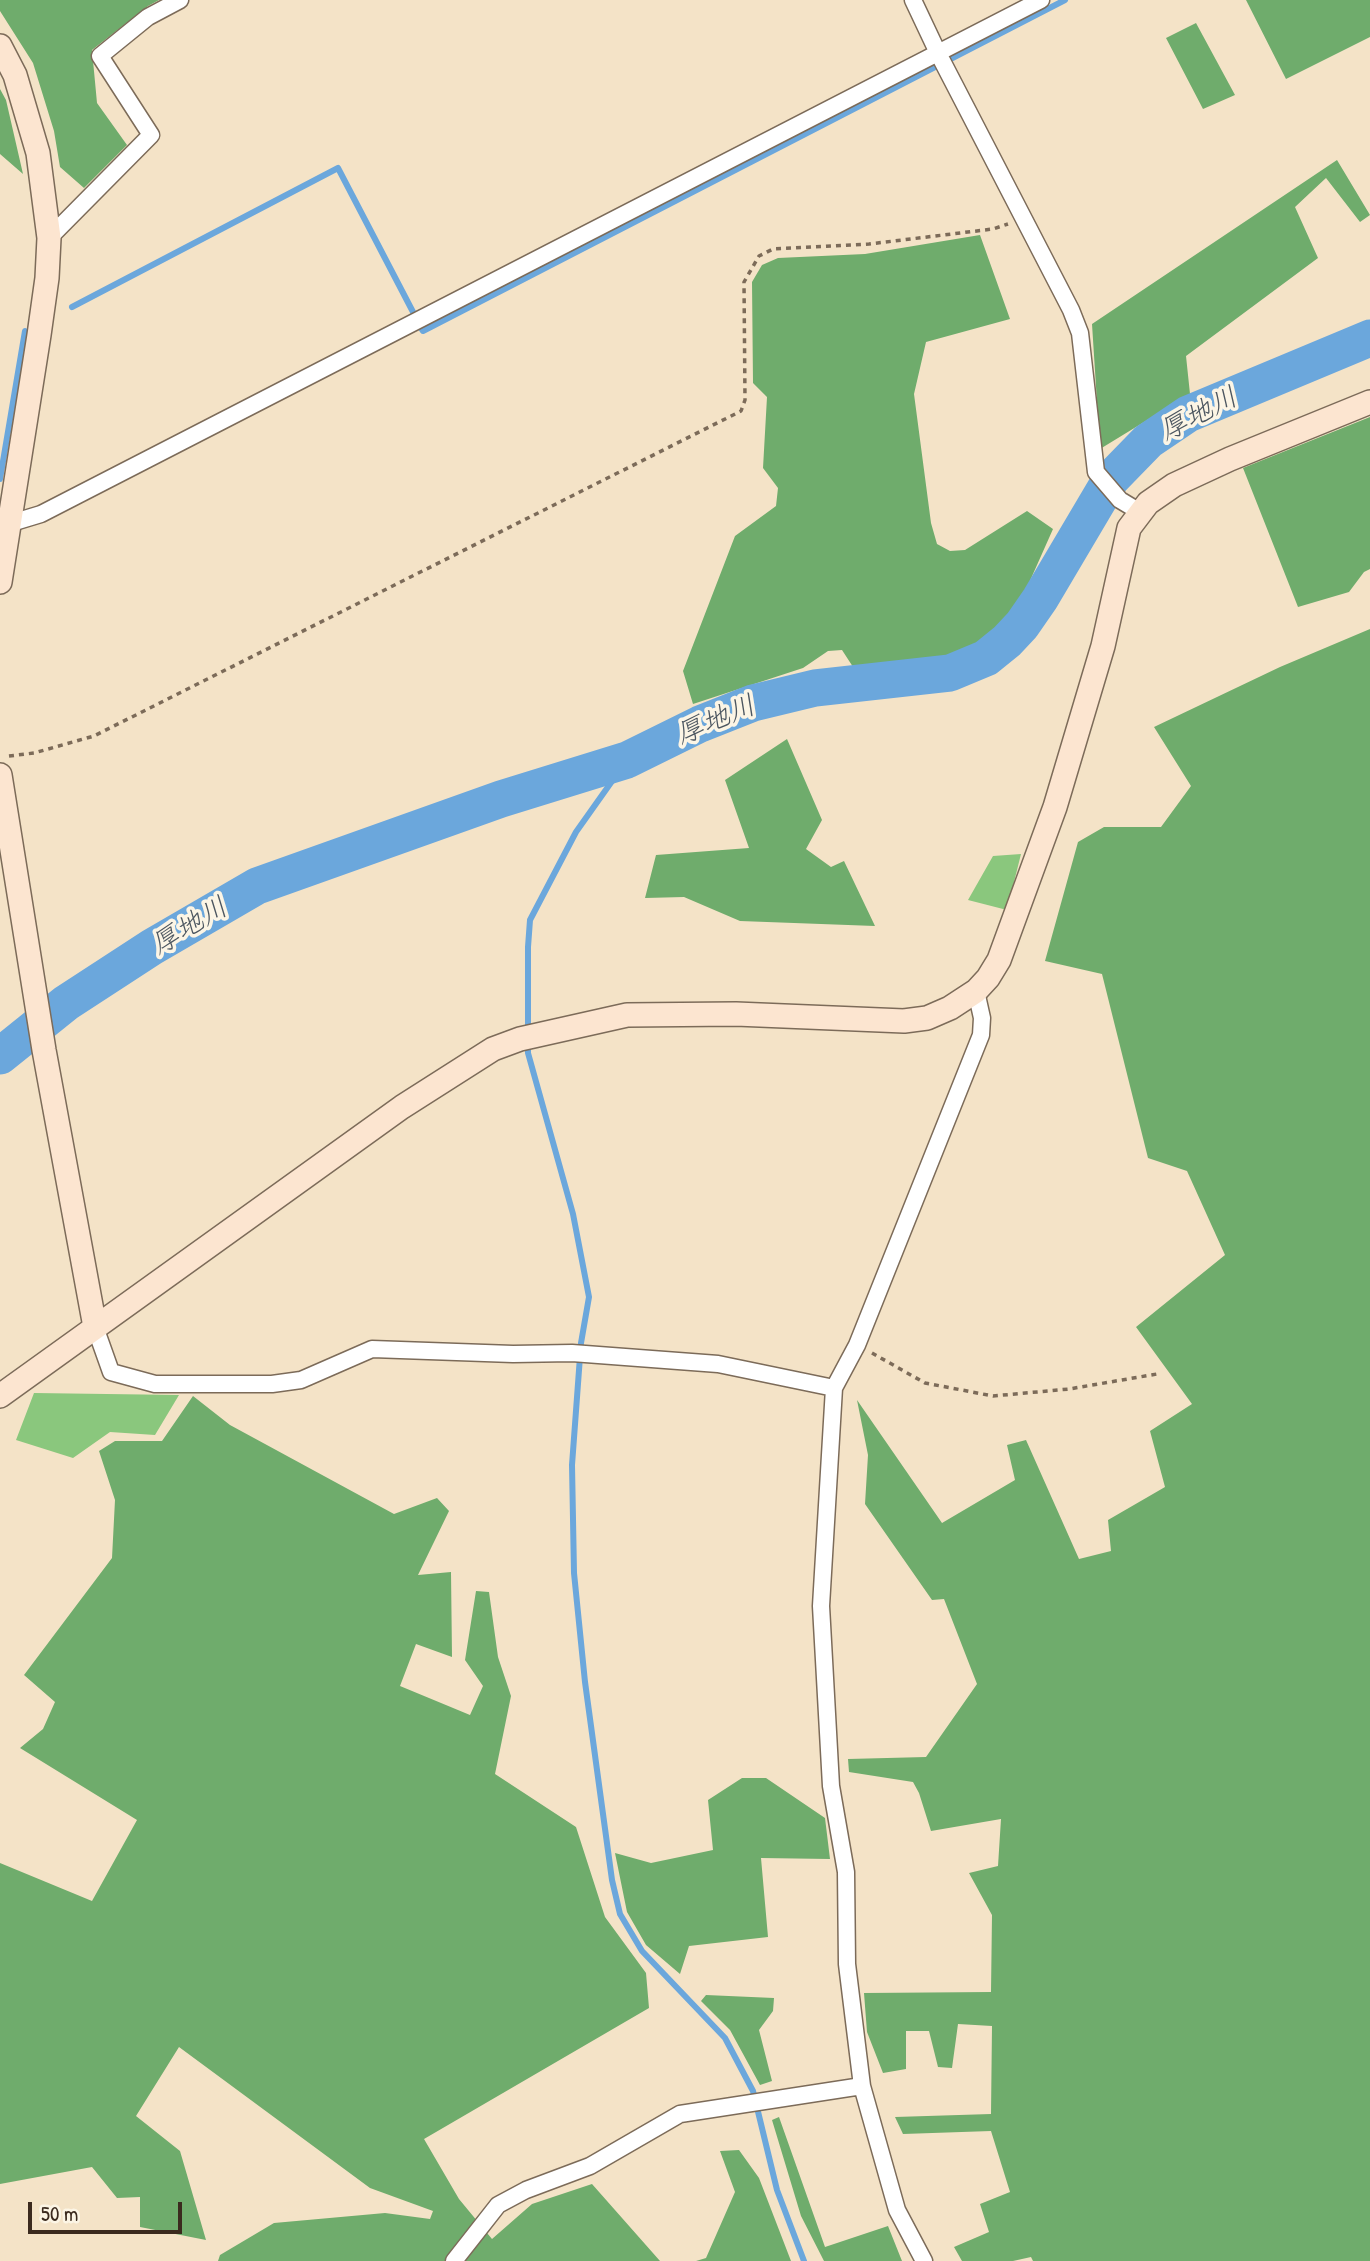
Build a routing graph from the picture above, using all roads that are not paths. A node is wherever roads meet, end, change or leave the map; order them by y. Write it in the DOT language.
graph roads {
  1 [pos="180,0"];
  2 [pos="913,0"];
  3 [pos="1041,0"];
  4 [pos="0,46"];
  5 [pos="941,59"];
  6 [pos="49,238"];
  7 [pos="1370,402"];
  8 [pos="1140,512"];
  9 [pos="8,524"];
  10 [pos="0,582"];
  11 [pos="0,782"];
  12 [pos="976,991"];
  13 [pos="95,1327"];
  14 [pos="834,1388"];
  15 [pos="0,1396"];
  16 [pos="862,2086"];
  17 [pos="454,2261"];
  18 [pos="924,2261"];
  1 -- 6 [label="street"];
  2 -- 5 [label="street"];
  3 -- 5 [label="street"];
  4 -- 6 [label="street"];
  5 -- 8 [label="street"];
  5 -- 9 [label="street"];
  6 -- 9 [label="street"];
  7 -- 8 [label="street"];
  8 -- 12 [label="street"];
  9 -- 10 [label="street"];
  11 -- 13 [label="street"];
  12 -- 13 [label="street"];
  12 -- 14 [label="street"];
  13 -- 14 [label="street"];
  13 -- 15 [label="street"];
  14 -- 16 [label="street"];
  16 -- 17 [label="street"];
  16 -- 18 [label="street"];
}
